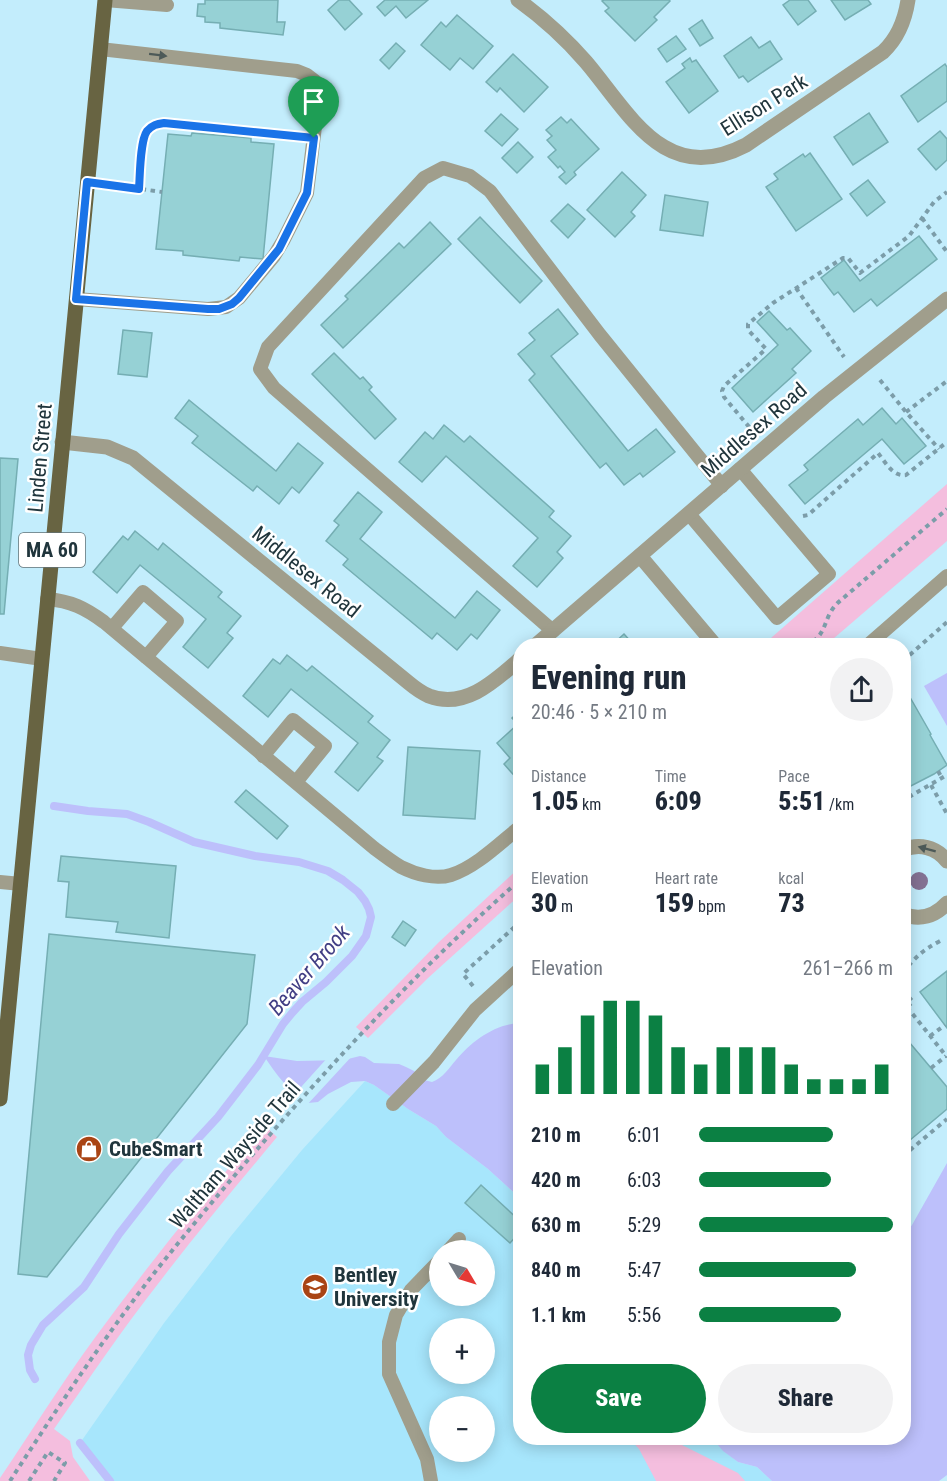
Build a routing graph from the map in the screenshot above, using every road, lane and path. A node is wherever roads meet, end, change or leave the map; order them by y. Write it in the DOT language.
graph roads {
  1 [pos="105,0"];
  2 [pos="518,0"];
  3 [pos="908,0"];
  4 [pos="167,5"];
  5 [pos="100,49"];
  6 [pos="314,138"];
  7 [pos="87,182"];
  8 [pos="139,189"];
  9 [pos="162,192"];
  10 [pos="947,192"];
  11 [pos="922,219"];
  12 [pos="947,252"];
  13 [pos="796,288"];
  14 [pos="76,299"];
  15 [pos="947,299"];
  16 [pos="844,357"];
  17 [pos="880,380"];
  18 [pos="947,381"];
  19 [pos="906,412"];
  20 [pos="755,434"];
  21 [pos="62,442"];
  22 [pos="947,442"];
  23 [pos="939,448"];
  24 [pos="740,469"];
  25 [pos="722,486"];
  26 [pos="947,509"];
  27 [pos="797,513"];
  28 [pos="689,514"];
  29 [pos="640,556"];
  30 [pos="947,576"];
  31 [pos="47,599"];
  32 [pos="947,622"];
  33 [pos="112,628"];
  34 [pos="553,631"];
  35 [pos="544,638"];
  36 [pos="709,638"];
  37 [pos="817,638"];
  38 [pos="876,638"];
  39 [pos="0,653"];
  40 [pos="911,654"];
  41 [pos="147,657"];
  42 [pos="42,659"];
  43 [pos="513,665"];
  44 [pos="263,756"];
  45 [pos="938,771"];
  46 [pos="947,775"];
  47 [pos="942,778"];
  48 [pos="296,782"];
  49 [pos="931,785"];
  50 [pos="911,796"];
  51 [pos="947,814"];
  52 [pos="513,832"];
  53 [pos="911,847"];
  54 [pos="947,861"];
  55 [pos="0,882"];
  56 [pos="21,884"];
  57 [pos="513,886"];
  58 [pos="947,903"];
  59 [pos="911,917"];
  60 [pos="513,929"];
  61 [pos="940,941"];
  62 [pos="911,963"];
  63 [pos="513,975"];
  64 [pos="486,1000"];
  65 [pos="4,1015"];
  66 [pos="911,1015"];
  67 [pos="945,1025"];
  68 [pos="930,1036"];
  69 [pos="946,1056"];
  70 [pos="931,1068"];
  71 [pos="0,1100"];
  72 [pos="393,1104"];
  73 [pos="947,1119"];
  74 [pos="911,1149"];
  75 [pos="429,1271"];
  76 [pos="10,1481"];
  77 [pos="29,1481"];
  78 [pos="54,1481"];
  79 [pos="431,1481"];
  1 -- 4 [label="lane"];
  1 -- 5 [label="main road, Linden Street / MA 60"];
  2 -- 3 [label="street, Ellison Park"];
  5 -- 6 [label="lane, one-way"];
  5 -- 7 [label="main road, Linden Street / MA 60"];
  6 -- 8 [label="path"];
  6 -- 14 [label="lane"];
  7 -- 8 [label="path"];
  7 -- 14 [label="main road, Linden Street / MA 60"];
  8 -- 9 [label="path"];
  10 -- 11 [label="path"];
  11 -- 12 [label="path"];
  11 -- 13 [label="path"];
  13 -- 16 [label="path"];
  13 -- 20 [label="path"];
  14 -- 21 [label="main road, Linden Street / MA 60"];
  15 -- 24 [label="street, Middlesex Road"];
  17 -- 19 [label="path"];
  18 -- 19 [label="path"];
  19 -- 23 [label="path"];
  21 -- 31 [label="main road, Linden Street / MA 60"];
  21 -- 43 [label="street, Middlesex Road"];
  22 -- 23 [label="path"];
  23 -- 27 [label="path"];
  24 -- 25 [label="street, Middlesex Road"];
  24 -- 28 [label="lane"];
  25 -- 28 [label="street, Middlesex Road"];
  25 -- 34 [label="lane"];
  26 -- 37 [label="path"];
  28 -- 29 [label="street, Middlesex Road"];
  29 -- 34 [label="street, Middlesex Road"];
  29 -- 36 [label="street"];
  30 -- 38 [label="lane"];
  31 -- 33 [label="lane"];
  31 -- 42 [label="main road, Linden Street / MA 60"];
  32 -- 40 [label="path"];
  33 -- 41 [label="lane"];
  33 -- 41 [label="lane"];
  34 -- 35 [label="street, Middlesex Road"];
  39 -- 42 [label="lane"];
  41 -- 44 [label="lane"];
  42 -- 56 [label="main road, Linden Street / MA 60"];
  44 -- 48 [label="lane"];
  44 -- 48 [label="lane"];
  45 -- 47 [label="path"];
  46 -- 47 [label="path"];
  47 -- 49 [label="path"];
  48 -- 52 [label="lane"];
  49 -- 50 [label="path"];
  49 -- 51 [label="path"];
  54 -- 53 [label="street, one-way"];
  55 -- 56 [label="lane"];
  56 -- 65 [label="main road, Linden Street / MA 60"];
  57 -- 76 [label="path, Waltham Wayside Trail"];
  58 -- 59 [label="street"];
  60 -- 64 [label="path"];
  61 -- 62 [label="path"];
  63 -- 64 [label="lane"];
  64 -- 72 [label="lane"];
  65 -- 71 [label="main road, Linden Street / MA 60"];
  66 -- 68 [label="path"];
  67 -- 68 [label="path"];
  68 -- 69 [label="path"];
  69 -- 70 [label="path"];
  73 -- 74 [label="path"];
  75 -- 79 [label="lane"];
  77 -- 78 [label="path"];
}
